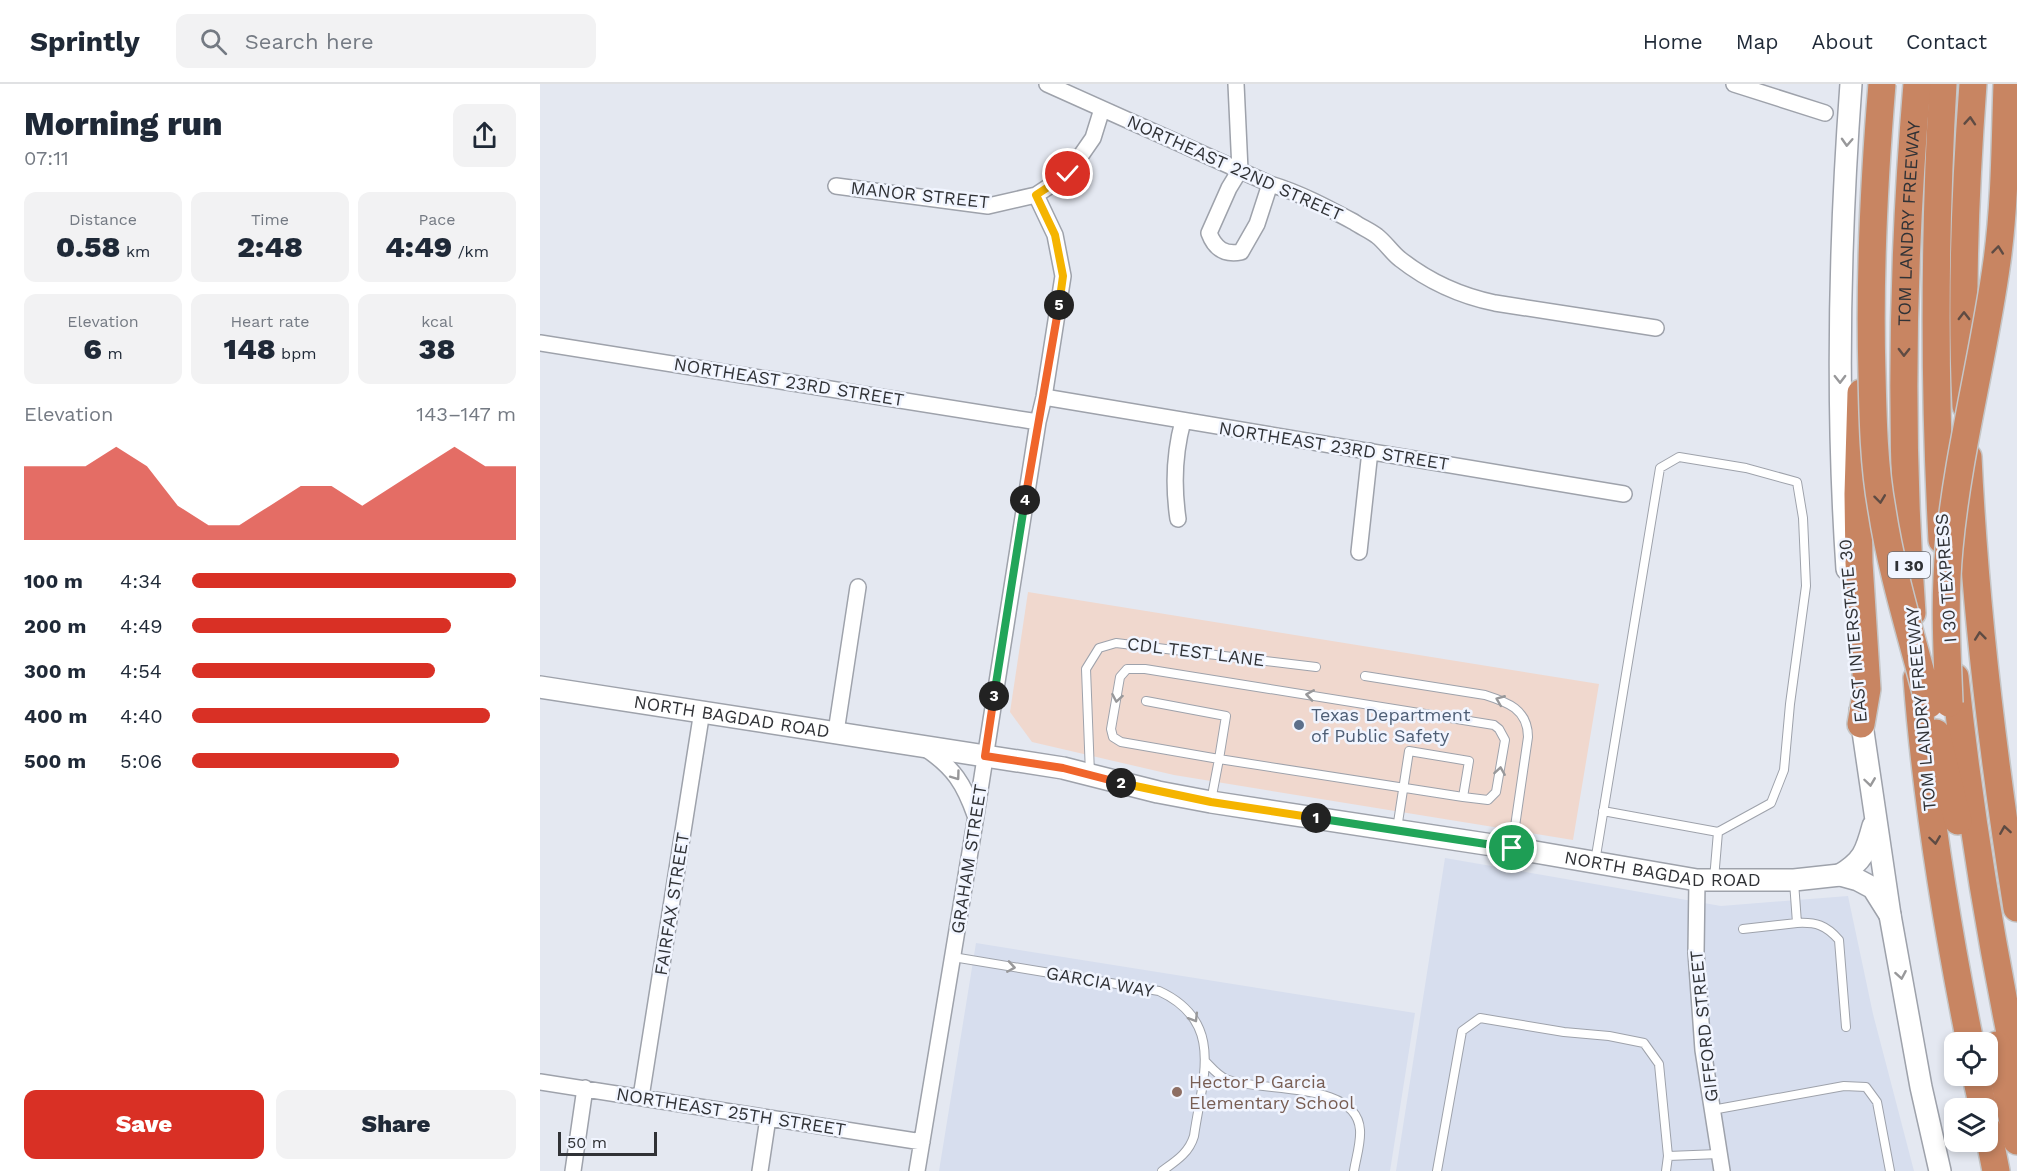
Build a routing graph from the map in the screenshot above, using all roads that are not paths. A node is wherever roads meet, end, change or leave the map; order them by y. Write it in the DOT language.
graph roads {
  1 [pos="1047,84"];
  2 [pos="1236,84"];
  3 [pos="1734,84"];
  4 [pos="1851,84"];
  5 [pos="1882,84"];
  6 [pos="1891,84"];
  7 [pos="1917,84"];
  8 [pos="1943,84"];
  9 [pos="1973,84"];
  10 [pos="2007,84"];
  11 [pos="1102,109"];
  12 [pos="1825,113"];
  13 [pos="1240,170"];
  14 [pos="1270,184"];
  15 [pos="836,186"];
  16 [pos="1036,195"];
  17 [pos="1656,328"];
  18 [pos="540,343"];
  19 [pos="1044,397"];
  20 [pos="1183,421"];
  21 [pos="1038,422"];
  22 [pos="1370,451"];
  23 [pos="1624,494"];
  24 [pos="1178,519"];
  25 [pos="1359,552"];
  26 [pos="858,586"];
  27 [pos="1316,667"];
  28 [pos="1365,676"];
  29 [pos="540,687"];
  30 [pos="1146,700"];
  31 [pos="702,711"];
  32 [pos="1861,724"];
  33 [pos="836,732"];
  34 [pos="922,746"];
  35 [pos="985,756"];
  36 [pos="1218,759"];
  37 [pos="1090,775"];
  38 [pos="1404,789"];
  39 [pos="1463,797"];
  40 [pos="1211,802"];
  41 [pos="1603,812"];
  42 [pos="976,818"];
  43 [pos="1875,819"];
  44 [pos="1959,827"];
  45 [pos="1397,831"];
  46 [pos="1718,832"];
  47 [pos="1512,848"];
  48 [pos="1595,863"];
  49 [pos="1840,875"];
  50 [pos="1705,880"];
  51 [pos="1794,880"];
  52 [pos="2017,908"];
  53 [pos="1890,915"];
  54 [pos="1797,923"];
  55 [pos="1743,928"];
  56 [pos="953,957"];
  57 [pos="1846,1027"];
  58 [pos="1968,1032"];
  59 [pos="1205,1061"];
  60 [pos="2017,1067"];
  61 [pos="540,1082"];
  62 [pos="585,1088"];
  63 [pos="641,1097"];
  64 [pos="1712,1110"];
  65 [pos="768,1118"];
  66 [pos="2017,1141"];
  67 [pos="922,1142"];
  68 [pos="1992,1152"];
  69 [pos="1719,1154"];
  70 [pos="1668,1156"];
  71 [pos="573,1171"];
  72 [pos="760,1171"];
  73 [pos="917,1171"];
  74 [pos="1162,1171"];
  75 [pos="1354,1171"];
  76 [pos="1437,1171"];
  77 [pos="1666,1171"];
  78 [pos="1722,1171"];
  79 [pos="1890,1171"];
  80 [pos="1940,1171"];
  81 [pos="1996,1171"];
  1 -- 11 [label="street, NORTHEAST 22ND STREET"];
  2 -- 13 [label="street"];
  3 -- 12 [label="street"];
  4 -- 32 [label="street, EAST INTERSTATE 30, one-way"];
  5 -- 44 [label="highway, one-way, bridge"];
  6 -- 32 [label="highway"];
  7 -- 58 [label="highway, TOM LANDRY FREEWAY / I 30, one-way"];
  8 -- 60 [label="highway, I 30 TEXPRESS"];
  52 -- 9 [label="highway, one-way"];
  44 -- 10 [label="highway, one-way, bridge"];
  11 -- 13 [label="street, NORTHEAST 22ND STREET"];
  11 -- 16 [label="street, MANOR STREET"];
  13 -- 14 [label="street, NORTHEAST 22ND STREET"];
  13 -- 14 [label="street"];
  14 -- 17 [label="street, NORTHEAST 22ND STREET"];
  15 -- 16 [label="street, MANOR STREET"];
  16 -- 19 [label="street, GRAHAM STREET"];
  18 -- 21 [label="street, NORTHEAST 23RD STREET"];
  19 -- 20 [label="street, NORTHEAST 23RD STREET"];
  19 -- 21 [label="street, GRAHAM STREET"];
  20 -- 22 [label="street, NORTHEAST 23RD STREET"];
  20 -- 24 [label="street"];
  21 -- 35 [label="street, GRAHAM STREET"];
  22 -- 23 [label="street, NORTHEAST 23RD STREET"];
  22 -- 25 [label="street"];
  26 -- 33 [label="street"];
  27 -- 37 [label="lane, CDL TEST LANE"];
  47 -- 28 [label="lane, one-way"];
  29 -- 31 [label="street, NORTH BAGDAD ROAD"];
  30 -- 36 [label="lane"];
  31 -- 33 [label="street, NORTH BAGDAD ROAD"];
  31 -- 63 [label="street, FAIRFAX STREET"];
  32 -- 43 [label="street, EAST INTERSTATE 30, one-way"];
  33 -- 34 [label="street, NORTH BAGDAD ROAD"];
  34 -- 35 [label="street, NORTH BAGDAD ROAD"];
  34 -- 42 [label="street, NORTH BAGDAD ROAD, one-way"];
  35 -- 37 [label="street, NORTH BAGDAD ROAD"];
  35 -- 42 [label="street, GRAHAM STREET"];
  36 -- 38 [label="lane"];
  39 -- 36 [label="lane, one-way"];
  36 -- 40 [label="lane"];
  37 -- 40 [label="street, NORTH BAGDAD ROAD"];
  38 -- 39 [label="lane"];
  38 -- 39 [label="lane"];
  38 -- 45 [label="lane"];
  40 -- 45 [label="street, NORTH BAGDAD ROAD"];
  41 -- 46 [label="lane"];
  41 -- 46 [label="lane"];
  41 -- 48 [label="lane"];
  42 -- 56 [label="street, GRAHAM STREET"];
  43 -- 49 [label="street"];
  43 -- 53 [label="street, EAST INTERSTATE 30"];
  44 -- 66 [label="highway"];
  45 -- 47 [label="street, NORTH BAGDAD ROAD"];
  46 -- 50 [label="lane"];
  47 -- 48 [label="street, NORTH BAGDAD ROAD"];
  48 -- 50 [label="street, NORTH BAGDAD ROAD"];
  49 -- 51 [label="street, NORTH BAGDAD ROAD"];
  49 -- 53 [label="street, NORTH BAGDAD ROAD"];
  50 -- 51 [label="street, NORTH BAGDAD ROAD"];
  50 -- 64 [label="street, GIFFORD STREET"];
  51 -- 54 [label="lane"];
  53 -- 80 [label="street, EAST INTERSTATE 30, one-way"];
  54 -- 55 [label="lane"];
  54 -- 57 [label="lane"];
  56 -- 59 [label="lane, GARCIA WAY, one-way"];
  56 -- 67 [label="street, GRAHAM STREET"];
  59 -- 74 [label="lane, GARCIA WAY"];
  59 -- 75 [label="lane"];
  61 -- 62 [label="street, NORTHEAST 25TH STREET"];
  62 -- 63 [label="street, NORTHEAST 25TH STREET"];
  62 -- 71 [label="street"];
  63 -- 65 [label="street, NORTHEAST 25TH STREET"];
  64 -- 69 [label="street, GIFFORD STREET"];
  64 -- 79 [label="lane"];
  65 -- 67 [label="street, NORTHEAST 25TH STREET"];
  65 -- 72 [label="street"];
  67 -- 73 [label="street, GRAHAM STREET"];
  68 -- 81 [label="highway"];
  69 -- 70 [label="lane"];
  69 -- 78 [label="street, GIFFORD STREET"];
  70 -- 76 [label="lane"];
  70 -- 77 [label="lane"];
}
